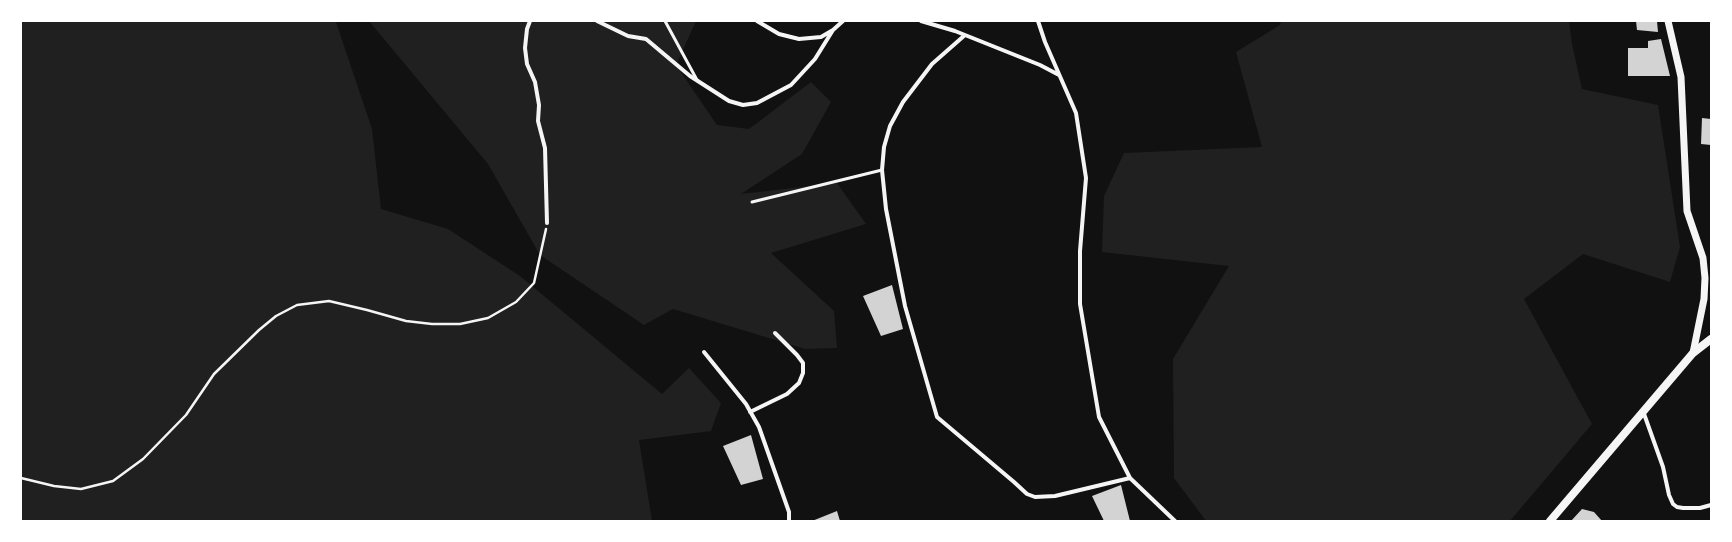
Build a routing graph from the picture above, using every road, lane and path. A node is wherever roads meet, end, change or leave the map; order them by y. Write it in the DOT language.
graph roads {
  1 [pos="530,21"];
  2 [pos="597,21"];
  3 [pos="665,21"];
  4 [pos="757,21"];
  5 [pos="843,21"];
  6 [pos="921,21"];
  7 [pos="1038,21"];
  8 [pos="1668,21"];
  9 [pos="833,30"];
  10 [pos="965,35"];
  11 [pos="1059,75"];
  12 [pos="697,80"];
  13 [pos="882,170"];
  14 [pos="752,202"];
  15 [pos="547,223"];
  16 [pos="1711,274"];
  17 [pos="1704,278"];
  18 [pos="775,333"];
  19 [pos="1711,339"];
  20 [pos="704,352"];
  21 [pos="1693,353"];
  22 [pos="1643,411"];
  23 [pos="750,412"];
  24 [pos="21,478"];
  25 [pos="1130,478"];
  26 [pos="1711,505"];
  27 [pos="789,521"];
  28 [pos="1175,521"];
  29 [pos="1550,521"];
  1 -- 15 [label="street"];
  2 -- 12 [label="street"];
  3 -- 12 [label="lane"];
  4 -- 9 [label="street"];
  5 -- 9 [label="street"];
  6 -- 10 [label="street"];
  7 -- 11 [label="street"];
  8 -- 17 [label="street"];
  9 -- 12 [label="street"];
  10 -- 11 [label="street"];
  10 -- 13 [label="street"];
  11 -- 25 [label="street"];
  13 -- 14 [label="lane"];
  13 -- 25 [label="street"];
  15 -- 24 [label="path"];
  16 -- 17 [label="street"];
  17 -- 21 [label="street"];
  18 -- 23 [label="street"];
  19 -- 21 [label="main road"];
  20 -- 23 [label="street"];
  21 -- 22 [label="main road"];
  22 -- 26 [label="street"];
  22 -- 29 [label="main road"];
  23 -- 27 [label="street"];
  25 -- 28 [label="street"];
}
